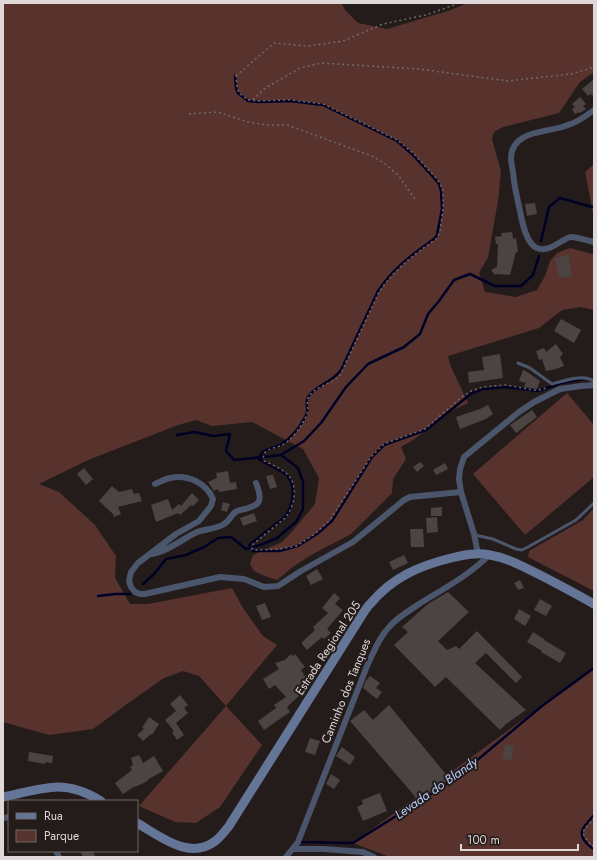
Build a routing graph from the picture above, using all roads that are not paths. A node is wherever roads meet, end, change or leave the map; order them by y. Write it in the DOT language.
graph roads {
  1 [pos="594,110"];
  2 [pos="594,242"];
  3 [pos="518,363"];
  4 [pos="594,382"];
  5 [pos="594,385"];
  6 [pos="256,483"];
  7 [pos="155,484"];
  8 [pos="461,492"];
  9 [pos="594,503"];
  10 [pos="474,534"];
  11 [pos="151,554"];
  12 [pos="478,554"];
  13 [pos="490,554"];
  14 [pos="594,604"];
  15 [pos="3,797"];
  16 [pos="100,800"];
  17 [pos="138,824"];
  18 [pos="293,849"];
  19 [pos="286,857"];
  20 [pos="374,857"];
  1 -- 2 [label="street"];
  3 -- 4 [label="lane"];
  5 -- 8 [label="street"];
  6 -- 11 [label="street"];
  7 -- 11 [label="street"];
  8 -- 10 [label="street"];
  8 -- 11 [label="street"];
  9 -- 10 [label="lane"];
  10 -- 12 [label="street"];
  12 -- 13 [label="main road, Estrada Regional 205"];
  12 -- 17 [label="main road, Estrada Regional 205"];
  13 -- 14 [label="main road, Estrada Regional 205"];
  13 -- 18 [label="street, Caminho dos Tanques"];
  15 -- 16 [label="main road"];
  18 -- 19 [label="street, Caminho dos Tanques"];
  18 -- 20 [label="street"];
}
